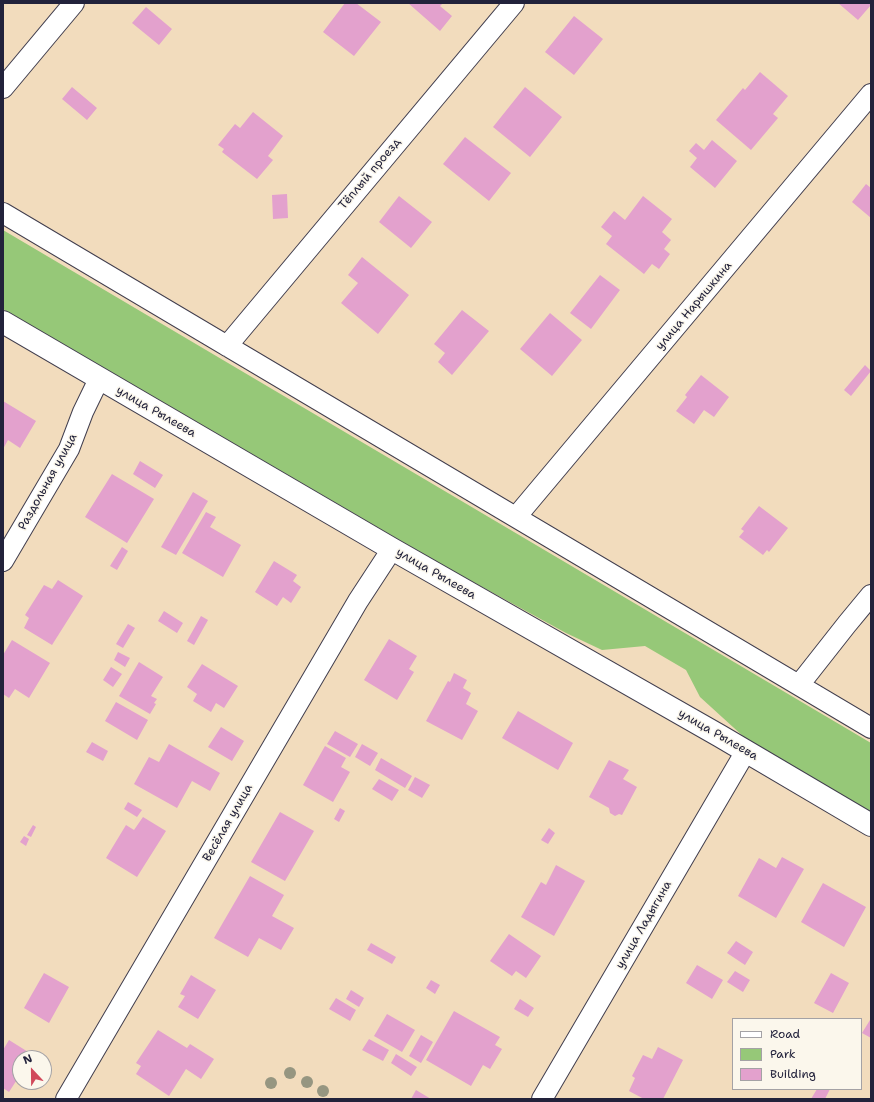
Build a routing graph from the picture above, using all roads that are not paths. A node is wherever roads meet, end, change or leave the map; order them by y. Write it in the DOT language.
graph roads {
  1 [pos="74,3"];
  2 [pos="514,3"];
  3 [pos="3,88"];
  4 [pos="871,94"];
  5 [pos="3,213"];
  6 [pos="3,322"];
  7 [pos="227,346"];
  8 [pos="99,379"];
  9 [pos="516,518"];
  10 [pos="392,549"];
  11 [pos="3,561"];
  12 [pos="871,596"];
  13 [pos="799,685"];
  14 [pos="871,728"];
  15 [pos="746,751"];
  16 [pos="871,825"];
  17 [pos="66,1099"];
  18 [pos="542,1099"];
  1 -- 3 [label="street"];
  2 -- 7 [label="street, Тёплый проезд"];
  4 -- 9 [label="street, улица Нарышкина"];
  5 -- 7 [label="street"];
  6 -- 8 [label="street, улица Рылеева"];
  7 -- 9 [label="street"];
  8 -- 10 [label="street, улица Рылеева"];
  8 -- 11 [label="street, Раздольная улица"];
  9 -- 13 [label="street"];
  10 -- 15 [label="street, улица Рылеева"];
  10 -- 17 [label="street, Весёлая улица"];
  12 -- 13 [label="street"];
  13 -- 14 [label="street"];
  15 -- 16 [label="street, улица Рылеева"];
  15 -- 18 [label="street, улица Ладыгина"];
}
